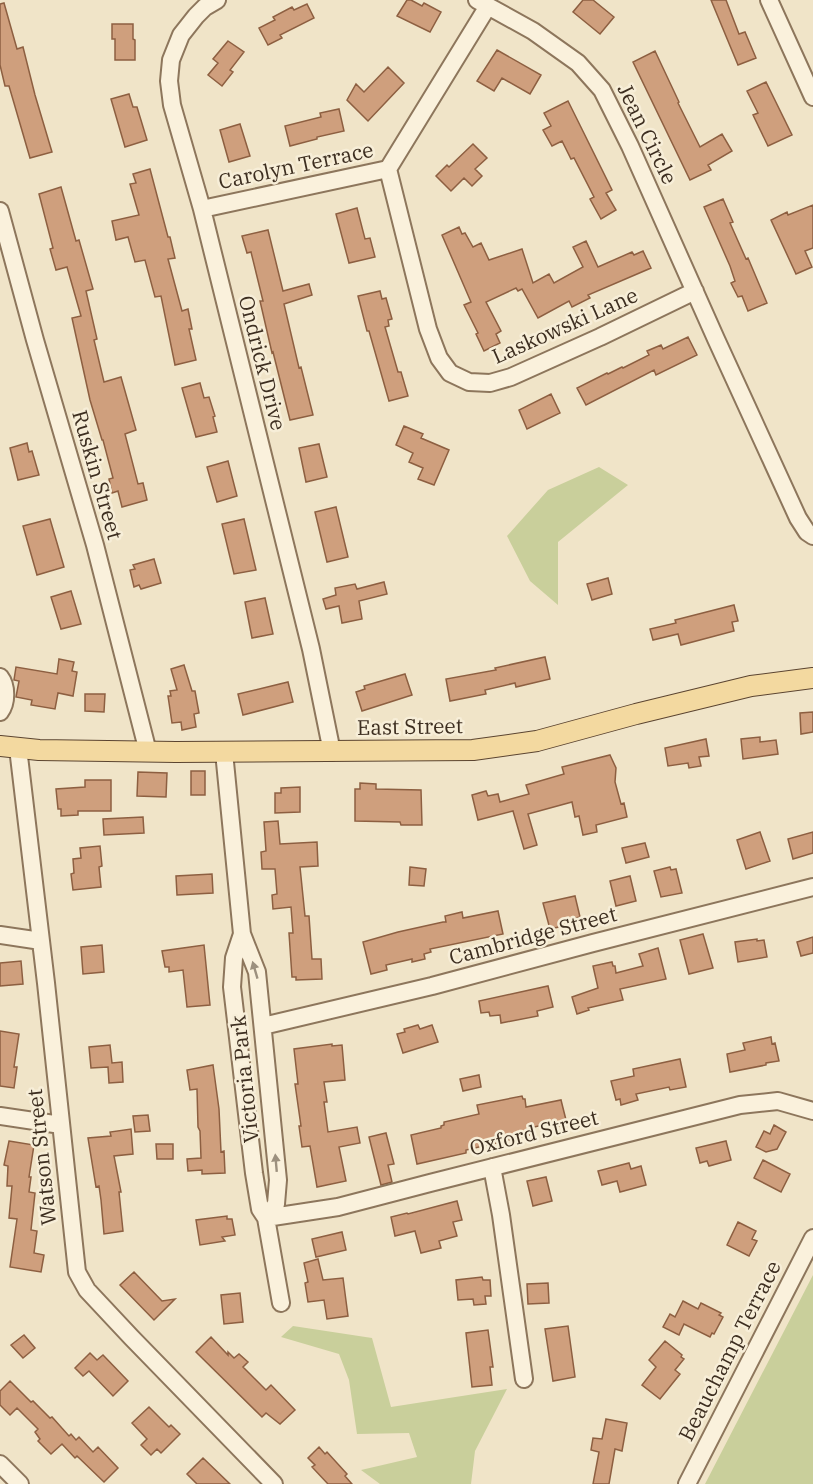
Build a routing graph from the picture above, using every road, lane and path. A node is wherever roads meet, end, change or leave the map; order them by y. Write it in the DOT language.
graph roads {
  1 [pos="217,0"];
  2 [pos="769,0"];
  3 [pos="483,3"];
  4 [pos="813,97"];
  5 [pos="388,170"];
  6 [pos="202,209"];
  7 [pos="0,211"];
  8 [pos="695,291"];
  9 [pos="813,536"];
  10 [pos="0,677"];
  11 [pos="813,678"];
  12 [pos="0,712"];
  13 [pos="9,747"];
  14 [pos="148,752"];
  15 [pos="224,752"];
  16 [pos="332,752"];
  17 [pos="813,887"];
  18 [pos="242,934"];
  19 [pos="0,936"];
  20 [pos="41,940"];
  21 [pos="263,1026"];
  22 [pos="813,1111"];
  23 [pos="0,1116"];
  24 [pos="61,1125"];
  25 [pos="492,1167"];
  26 [pos="266,1218"];
  27 [pos="813,1238"];
  28 [pos="281,1303"];
  29 [pos="524,1379"];
  30 [pos="0,1464"];
  31 [pos="20,1484"];
  32 [pos="274,1484"];
  33 [pos="687,1484"];
  1 -- 6 [label="street, Ondrick Drive"];
  2 -- 4 [label="street"];
  3 -- 5 [label="street, Carolyn Terrace"];
  3 -- 8 [label="street, Jean Circle"];
  5 -- 6 [label="street, Carolyn Terrace"];
  5 -- 8 [label="street, Laskowski Lane"];
  6 -- 16 [label="street, Ondrick Drive"];
  7 -- 14 [label="street, Ruskin Street"];
  8 -- 9 [label="street, Jean Circle"];
  10 -- 12 [label="street"];
  11 -- 16 [label="main road, East Street"];
  13 -- 14 [label="main road, East Street"];
  13 -- 20 [label="street, Watson Street"];
  14 -- 15 [label="main road, East Street"];
  15 -- 16 [label="main road, East Street"];
  15 -- 18 [label="street, Victoria Park"];
  17 -- 21 [label="street, Cambridge Street"];
  21 -- 18 [label="street, Victoria Park, one-way"];
  18 -- 26 [label="street, Victoria Park"];
  19 -- 20 [label="street"];
  20 -- 24 [label="street, Watson Street"];
  26 -- 21 [label="street, Victoria Park, one-way"];
  22 -- 25 [label="street, Oxford Street"];
  23 -- 24 [label="street"];
  24 -- 32 [label="street, Watson Street"];
  25 -- 26 [label="street, Oxford Street"];
  25 -- 29 [label="street"];
  26 -- 28 [label="street, Victoria Park"];
  27 -- 33 [label="street, Beauchamp Terrace"];
  30 -- 31 [label="street"];
}
